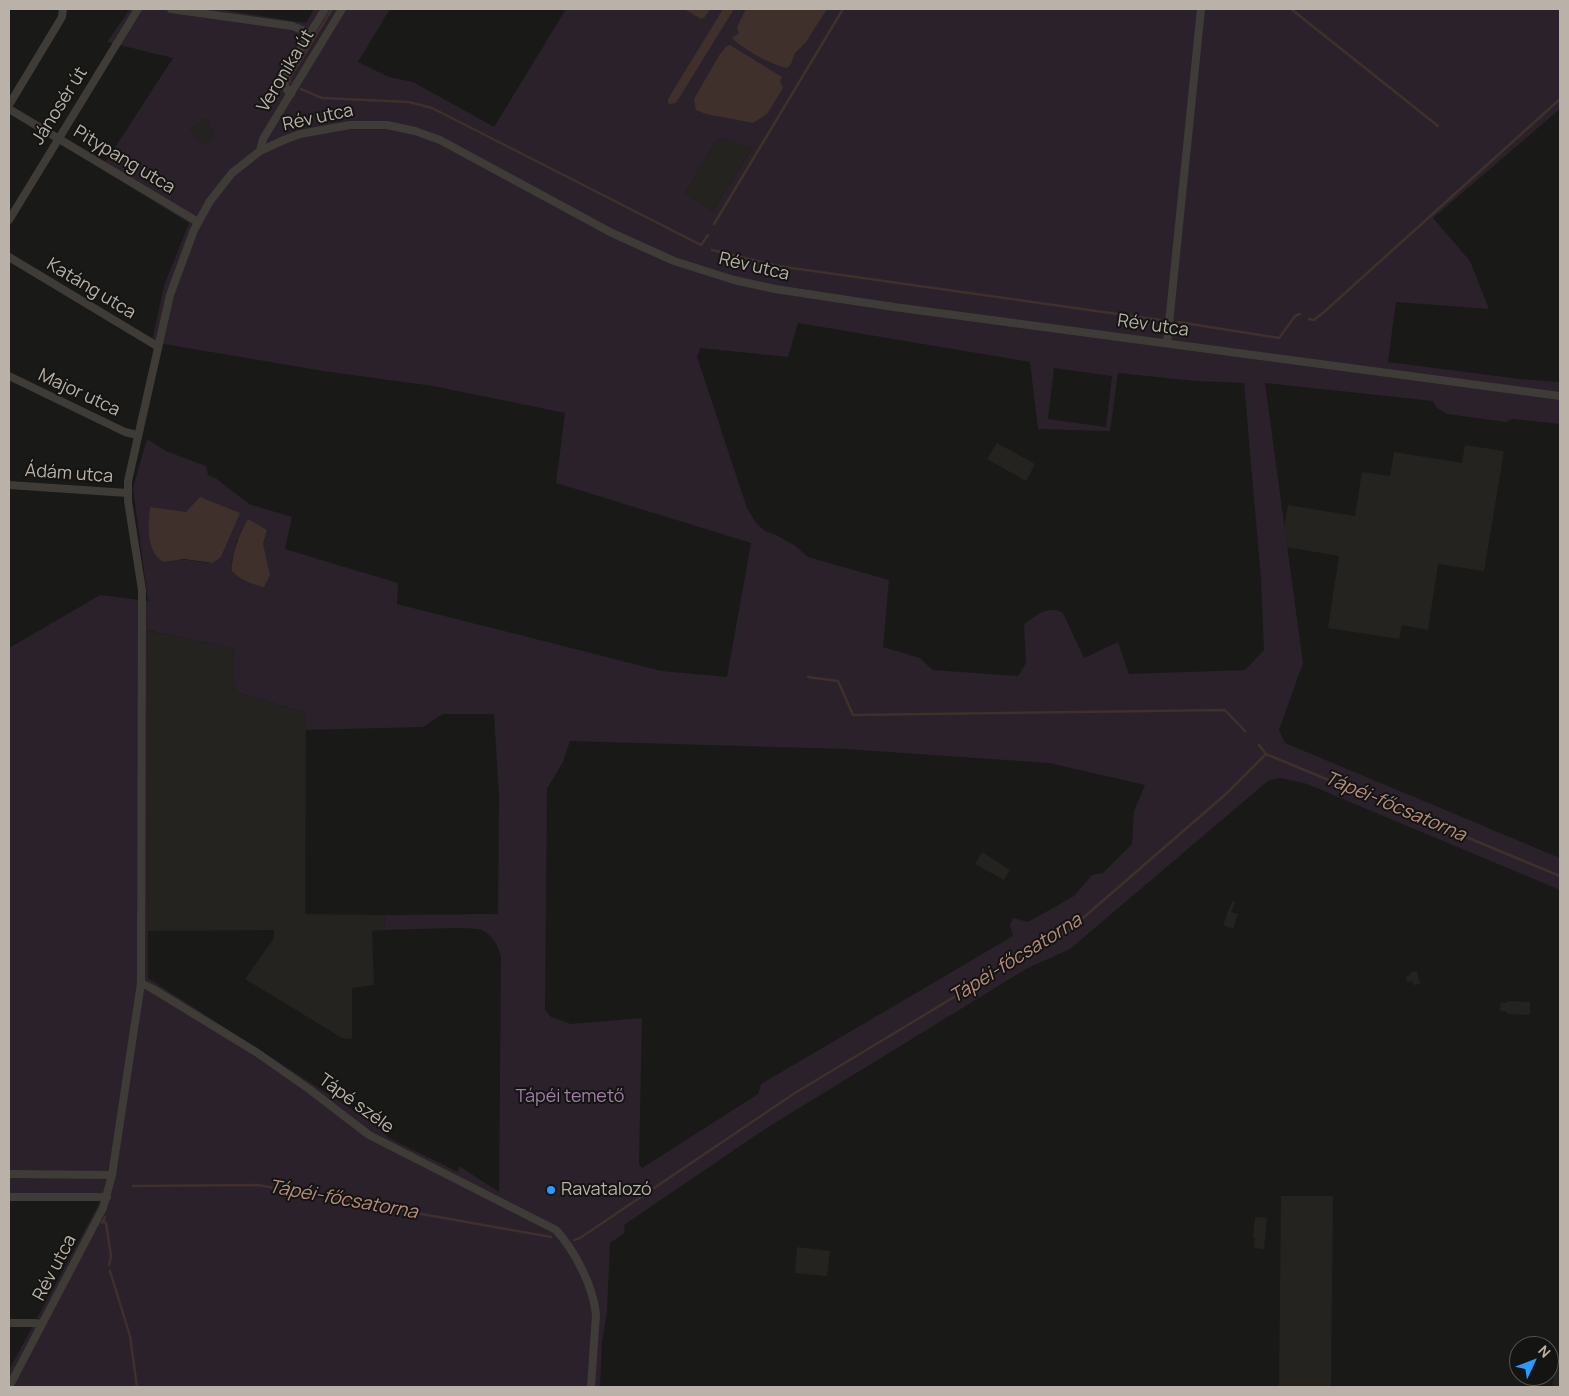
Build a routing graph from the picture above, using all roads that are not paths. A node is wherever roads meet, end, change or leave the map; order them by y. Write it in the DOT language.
graph roads {
  1 [pos="63,9"];
  2 [pos="138,9"];
  3 [pos="171,9"];
  4 [pos="325,9"];
  5 [pos="342,9"];
  6 [pos="1201,9"];
  7 [pos="310,32"];
  8 [pos="291,94"];
  9 [pos="9,105"];
  10 [pos="9,109"];
  11 [pos="58,139"];
  12 [pos="260,151"];
  13 [pos="9,220"];
  14 [pos="198,222"];
  15 [pos="9,257"];
  16 [pos="1166,343"];
  17 [pos="157,346"];
  18 [pos="9,376"];
  19 [pos="1560,396"];
  20 [pos="137,435"];
  21 [pos="9,485"];
  22 [pos="128,493"];
  23 [pos="141,983"];
  24 [pos="9,1174"];
  25 [pos="112,1175"];
  26 [pos="9,1197"];
  27 [pos="107,1197"];
  28 [pos="9,1323"];
  29 [pos="42,1324"];
  30 [pos="9,1387"];
  31 [pos="591,1387"];
  1 -- 9 [label="street"];
  2 -- 11 [label="street, Jánosér út"];
  3 -- 7 [label="street"];
  4 -- 7 [label="street"];
  5 -- 8 [label="street, Veronika út"];
  6 -- 16 [label="street"];
  7 -- 8 [label="street"];
  8 -- 12 [label="street, Veronika út"];
  10 -- 11 [label="street, Pitypang utca"];
  11 -- 13 [label="street, Jánosér út"];
  11 -- 14 [label="street, Pitypang utca"];
  12 -- 14 [label="street, Rév utca"];
  12 -- 16 [label="street, Rév utca"];
  14 -- 17 [label="street, Rév utca"];
  15 -- 17 [label="street, Katáng utca"];
  16 -- 19 [label="street, Rév utca"];
  17 -- 20 [label="street, Rév utca"];
  18 -- 20 [label="street, Major utca"];
  20 -- 22 [label="street, Rév utca"];
  21 -- 22 [label="street, Ádám utca"];
  22 -- 23 [label="street, Rév utca"];
  23 -- 25 [label="street, Rév utca"];
  23 -- 31 [label="street, Tápé széle"];
  24 -- 25 [label="street"];
  25 -- 27 [label="street, Rév utca"];
  26 -- 27 [label="street"];
  27 -- 29 [label="street, Rév utca"];
  28 -- 29 [label="street"];
  29 -- 30 [label="street, Rév utca"];
}
